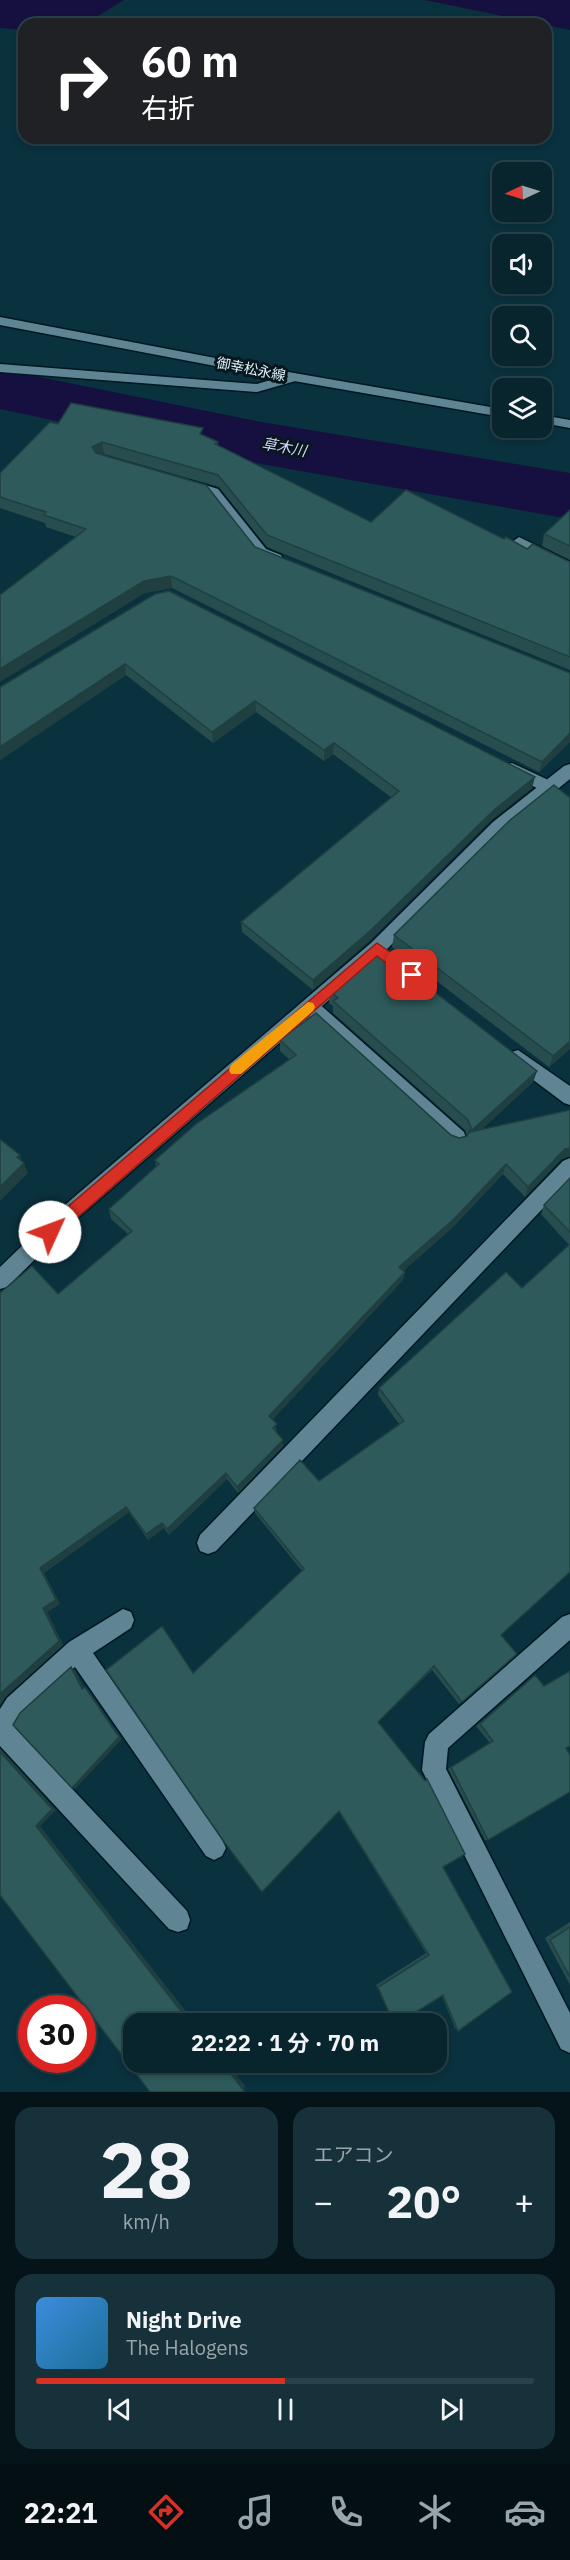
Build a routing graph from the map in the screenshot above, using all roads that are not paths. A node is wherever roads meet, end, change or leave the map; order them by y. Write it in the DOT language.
graph roads {
  1 [pos="0,321"];
  2 [pos="0,368"];
  3 [pos="294,377"];
  4 [pos="492,411"];
  5 [pos="552,421"];
  6 [pos="570,424"];
  7 [pos="180,482"];
  8 [pos="519,542"];
  9 [pos="294,566"];
  10 [pos="570,568"];
  11 [pos="498,761"];
  12 [pos="570,770"];
  13 [pos="551,788"];
  14 [pos="377,948"];
  15 [pos="395,962"];
  16 [pos="310,1006"];
  17 [pos="506,1048"];
  18 [pos="570,1097"];
  19 [pos="457,1137"];
  20 [pos="570,1167"];
  21 [pos="0,1280"];
  22 [pos="208,1543"];
  23 [pos="123,1620"];
  24 [pos="570,1625"];
  25 [pos="77,1650"];
  26 [pos="0,1730"];
  27 [pos="214,1848"];
  28 [pos="178,1920"];
  29 [pos="570,2040"];
  1 -- 3 [label="street, 御幸松永線"];
  2 -- 3 [label="street"];
  3 -- 4 [label="street, 御幸松永線"];
  5 -- 6 [label="street"];
  7 -- 9 [label="street"];
  8 -- 10 [label="street"];
  11 -- 13 [label="street"];
  12 -- 13 [label="street"];
  13 -- 14 [label="street"];
  14 -- 15 [label="street"];
  14 -- 16 [label="street"];
  16 -- 19 [label="street"];
  16 -- 21 [label="street"];
  17 -- 18 [label="street"];
  20 -- 22 [label="street"];
  23 -- 25 [label="street"];
  24 -- 29 [label="street"];
  25 -- 26 [label="street"];
  25 -- 27 [label="street"];
  26 -- 28 [label="street"];
}
